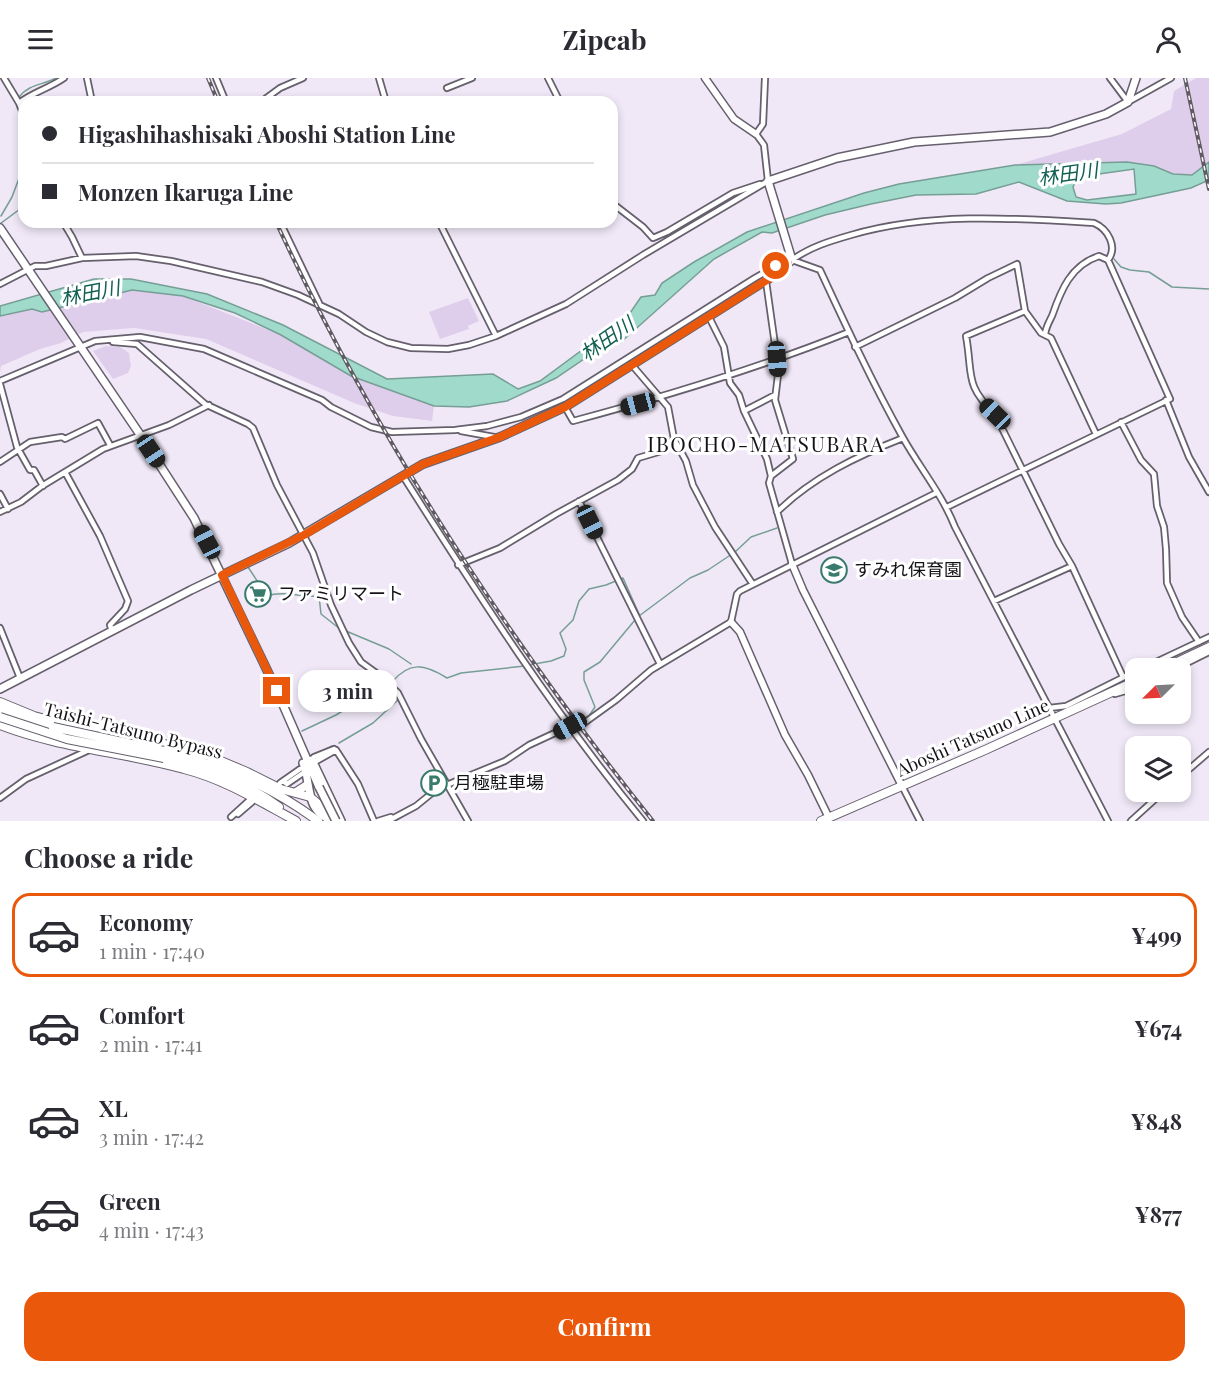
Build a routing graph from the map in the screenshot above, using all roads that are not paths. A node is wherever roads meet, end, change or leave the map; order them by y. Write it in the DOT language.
graph roads {
  1 [pos="4,78"];
  2 [pos="63,78"];
  3 [pos="87,78"];
  4 [pos="216,78"];
  5 [pos="303,78"];
  6 [pos="379,78"];
  7 [pos="472,78"];
  8 [pos="548,78"];
  9 [pos="705,78"];
  10 [pos="765,78"];
  11 [pos="1110,78"];
  12 [pos="1136,78"];
  13 [pos="1171,78"];
  14 [pos="447,88"];
  15 [pos="29,96"];
  16 [pos="91,96"];
  17 [pos="224,96"];
  18 [pos="269,96"];
  19 [pos="384,96"];
  20 [pos="557,96"];
  21 [pos="18,100"];
  22 [pos="1128,102"];
  23 [pos="756,134"];
  24 [pos="768,181"];
  25 [pos="618,208"];
  26 [pos="0,228"];
  27 [pos="67,228"];
  28 [pos="283,228"];
  29 [pos="442,228"];
  30 [pos="82,258"];
  31 [pos="1108,260"];
  32 [pos="790,262"];
  33 [pos="29,270"];
  34 [pos="766,281"];
  35 [pos="0,284"];
  36 [pos="320,304"];
  37 [pos="1025,311"];
  38 [pos="709,317"];
  39 [pos="849,332"];
  40 [pos="1045,334"];
  41 [pos="496,336"];
  42 [pos="106,340"];
  43 [pos="81,346"];
  44 [pos="855,347"];
  45 [pos="777,359"];
  46 [pos="632,365"];
  47 [pos="728,377"];
  48 [pos="0,382"];
  49 [pos="775,395"];
  50 [pos="659,398"];
  51 [pos="1166,400"];
  52 [pos="208,405"];
  53 [pos="565,407"];
  54 [pos="744,411"];
  55 [pos="1121,422"];
  56 [pos="455,430"];
  57 [pos="1096,434"];
  58 [pos="141,436"];
  59 [pos="500,437"];
  60 [pos="903,438"];
  61 [pos="674,439"];
  62 [pos="110,445"];
  63 [pos="18,450"];
  64 [pos="0,462"];
  65 [pos="1024,470"];
  66 [pos="65,472"];
  67 [pos="402,476"];
  68 [pos="771,476"];
  69 [pos="43,486"];
  70 [pos="936,492"];
  71 [pos="1209,492"];
  72 [pos="0,494"];
  73 [pos="579,501"];
  74 [pos="947,507"];
  75 [pos="8,508"];
  76 [pos="0,512"];
  77 [pos="777,512"];
  78 [pos="304,535"];
  79 [pos="792,564"];
  80 [pos="458,565"];
  81 [pos="1072,566"];
  82 [pos="222,575"];
  83 [pos="752,583"];
  84 [pos="994,601"];
  85 [pos="731,622"];
  86 [pos="0,628"];
  87 [pos="112,631"];
  88 [pos="1209,637"];
  89 [pos="1198,642"];
  90 [pos="1209,652"];
  91 [pos="1164,658"];
  92 [pos="1186,658"];
  93 [pos="1191,661"];
  94 [pos="660,664"];
  95 [pos="1123,677"];
  96 [pos="20,678"];
  97 [pos="1125,686"];
  98 [pos="0,688"];
  99 [pos="277,691"];
  100 [pos="1125,691"];
  101 [pos="1098,699"];
  102 [pos="0,702"];
  103 [pos="285,707"];
  104 [pos="1049,708"];
  105 [pos="0,709"];
  106 [pos="0,717"];
  107 [pos="1054,718"];
  108 [pos="53,721"];
  109 [pos="0,725"];
  110 [pos="572,729"];
  111 [pos="115,734"];
  112 [pos="65,744"];
  113 [pos="91,750"];
  114 [pos="1209,752"];
  115 [pos="161,754"];
  116 [pos="313,760"];
  117 [pos="1191,768"];
  118 [pos="303,770"];
  119 [pos="281,782"];
  120 [pos="448,784"];
  121 [pos="307,785"];
  122 [pos="902,786"];
  123 [pos="296,792"];
  124 [pos="310,797"];
  125 [pos="0,798"];
  126 [pos="253,800"];
  127 [pos="262,801"];
  128 [pos="1151,802"];
  129 [pos="396,817"];
  130 [pos="827,820"];
  131 [pos="285,821"];
  132 [pos="297,821"];
  133 [pos="318,821"];
  134 [pos="337,821"];
  135 [pos="376,821"];
  136 [pos="388,821"];
  137 [pos="468,821"];
  138 [pos="643,821"];
  139 [pos="920,821"];
  140 [pos="1108,821"];
  141 [pos="1131,821"];
  1 -- 21 [label="street"];
  2 -- 15 [label="street"];
  3 -- 16 [label="street"];
  4 -- 17 [label="street"];
  5 -- 18 [label="street"];
  6 -- 19 [label="street"];
  7 -- 14 [label="street"];
  8 -- 20 [label="street"];
  9 -- 23 [label="street"];
  10 -- 23 [label="street"];
  11 -- 22 [label="street"];
  12 -- 22 [label="main road"];
  13 -- 22 [label="street"];
  22 -- 24 [label="main road"];
  23 -- 24 [label="street"];
  24 -- 25 [label="street"];
  24 -- 32 [label="main road"];
  24 -- 41 [label="street"];
  26 -- 33 [label="main road"];
  27 -- 30 [label="street"];
  28 -- 36 [label="street"];
  29 -- 41 [label="street"];
  30 -- 33 [label="street"];
  30 -- 36 [label="street"];
  31 -- 32 [label="street"];
  31 -- 40 [label="street"];
  31 -- 51 [label="street"];
  32 -- 34 [label="main road"];
  32 -- 39 [label="street"];
  32 -- 56 [label="street"];
  33 -- 35 [label="street"];
  33 -- 43 [label="main road"];
  34 -- 38 [label="main road"];
  34 -- 45 [label="street"];
  36 -- 41 [label="street"];
  37 -- 40 [label="street"];
  37 -- 44 [label="street"];
  37 -- 65 [label="street"];
  38 -- 46 [label="main road"];
  38 -- 47 [label="street"];
  39 -- 44 [label="street"];
  39 -- 45 [label="street"];
  40 -- 57 [label="street"];
  42 -- 43 [label="street"];
  42 -- 52 [label="street"];
  42 -- 56 [label="street"];
  43 -- 48 [label="street"];
  43 -- 58 [label="main road"];
  44 -- 60 [label="street"];
  45 -- 47 [label="street"];
  45 -- 49 [label="street"];
  46 -- 50 [label="street"];
  46 -- 53 [label="main road"];
  47 -- 50 [label="street"];
  47 -- 54 [label="street"];
  48 -- 63 [label="street"];
  49 -- 54 [label="street"];
  49 -- 68 [label="street"];
  50 -- 53 [label="street"];
  50 -- 61 [label="street"];
  51 -- 55 [label="street"];
  51 -- 71 [label="street"];
  52 -- 58 [label="street"];
  52 -- 78 [label="street"];
  53 -- 59 [label="main road"];
  54 -- 68 [label="street"];
  55 -- 57 [label="street"];
  55 -- 89 [label="street"];
  56 -- 59 [label="street"];
  57 -- 65 [label="street"];
  58 -- 62 [label="street"];
  58 -- 82 [label="main road"];
  59 -- 67 [label="main road"];
  60 -- 70 [label="street"];
  60 -- 77 [label="street"];
  61 -- 73 [label="street"];
  61 -- 83 [label="street"];
  62 -- 63 [label="street"];
  62 -- 66 [label="street"];
  63 -- 64 [label="street"];
  63 -- 69 [label="street"];
  65 -- 74 [label="street"];
  65 -- 81 [label="street"];
  66 -- 69 [label="street"];
  66 -- 87 [label="street"];
  67 -- 78 [label="main road"];
  67 -- 80 [label="street"];
  68 -- 77 [label="street"];
  69 -- 75 [label="street"];
  70 -- 74 [label="street"];
  70 -- 79 [label="street"];
  72 -- 75 [label="street"];
  73 -- 80 [label="street"];
  73 -- 94 [label="street"];
  74 -- 84 [label="street"];
  75 -- 76 [label="street"];
  77 -- 79 [label="street"];
  78 -- 82 [label="main road"];
  78 -- 120 [label="street"];
  79 -- 83 [label="street"];
  79 -- 122 [label="street"];
  80 -- 110 [label="street"];
  81 -- 84 [label="street"];
  81 -- 95 [label="street"];
  82 -- 87 [label="main road"];
  82 -- 99 [label="main road"];
  83 -- 85 [label="street"];
  84 -- 104 [label="street"];
  85 -- 94 [label="street"];
  85 -- 130 [label="street"];
  86 -- 96 [label="street"];
  87 -- 96 [label="main road"];
  88 -- 89 [label="street"];
  89 -- 91 [label="street"];
  90 -- 92 [label="main road"];
  90 -- 93 [label="street"];
  94 -- 110 [label="street"];
  95 -- 104 [label="street"];
  96 -- 98 [label="main road"];
  97 -- 101 [label="main road, Aboshi Tatsuno Line"];
  99 -- 103 [label="main road"];
  99 -- 118 [label="main road"];
  100 -- 101 [label="street"];
  101 -- 107 [label="main road, Aboshi Tatsuno Line"];
  102 -- 108 [label="main road"];
  103 -- 116 [label="main road"];
  103 -- 134 [label="main road, bridge"];
  104 -- 107 [label="street"];
  105 -- 115 [label="main road, Taishi-Tatsuno Bypass, bridge"];
  106 -- 115 [label="main road, Taishi-Tatsuno Bypass, bridge"];
  107 -- 122 [label="main road, Aboshi Tatsuno Line"];
  107 -- 140 [label="street"];
  108 -- 111 [label="main road"];
  108 -- 112 [label="main road"];
  109 -- 112 [label="main road"];
  110 -- 120 [label="street"];
  110 -- 138 [label="street"];
  111 -- 113 [label="main road"];
  111 -- 115 [label="main road"];
  112 -- 113 [label="main road"];
  113 -- 115 [label="main road"];
  113 -- 125 [label="street"];
  114 -- 117 [label="street"];
  115 -- 123 [label="main road"];
  115 -- 126 [label="main road"];
  115 -- 132 [label="main road, Taishi-Tatsuno Bypass"];
  115 -- 133 [label="main road, Taishi-Tatsuno Bypass"];
  116 -- 134 [label="main road"];
  116 -- 135 [label="street"];
  118 -- 119 [label="street"];
  118 -- 121 [label="main road"];
  120 -- 129 [label="street"];
  120 -- 137 [label="street"];
  121 -- 123 [label="main road"];
  121 -- 124 [label="main road"];
  122 -- 130 [label="main road, Aboshi Tatsuno Line"];
  122 -- 139 [label="street"];
  123 -- 124 [label="main road"];
  124 -- 134 [label="main road"];
  126 -- 126 [label="street"];
  126 -- 127 [label="main road"];
  127 -- 131 [label="main road"];
  127 -- 132 [label="main road"];
  128 -- 141 [label="street"];
  129 -- 135 [label="street"];
  129 -- 136 [label="street"];
}
